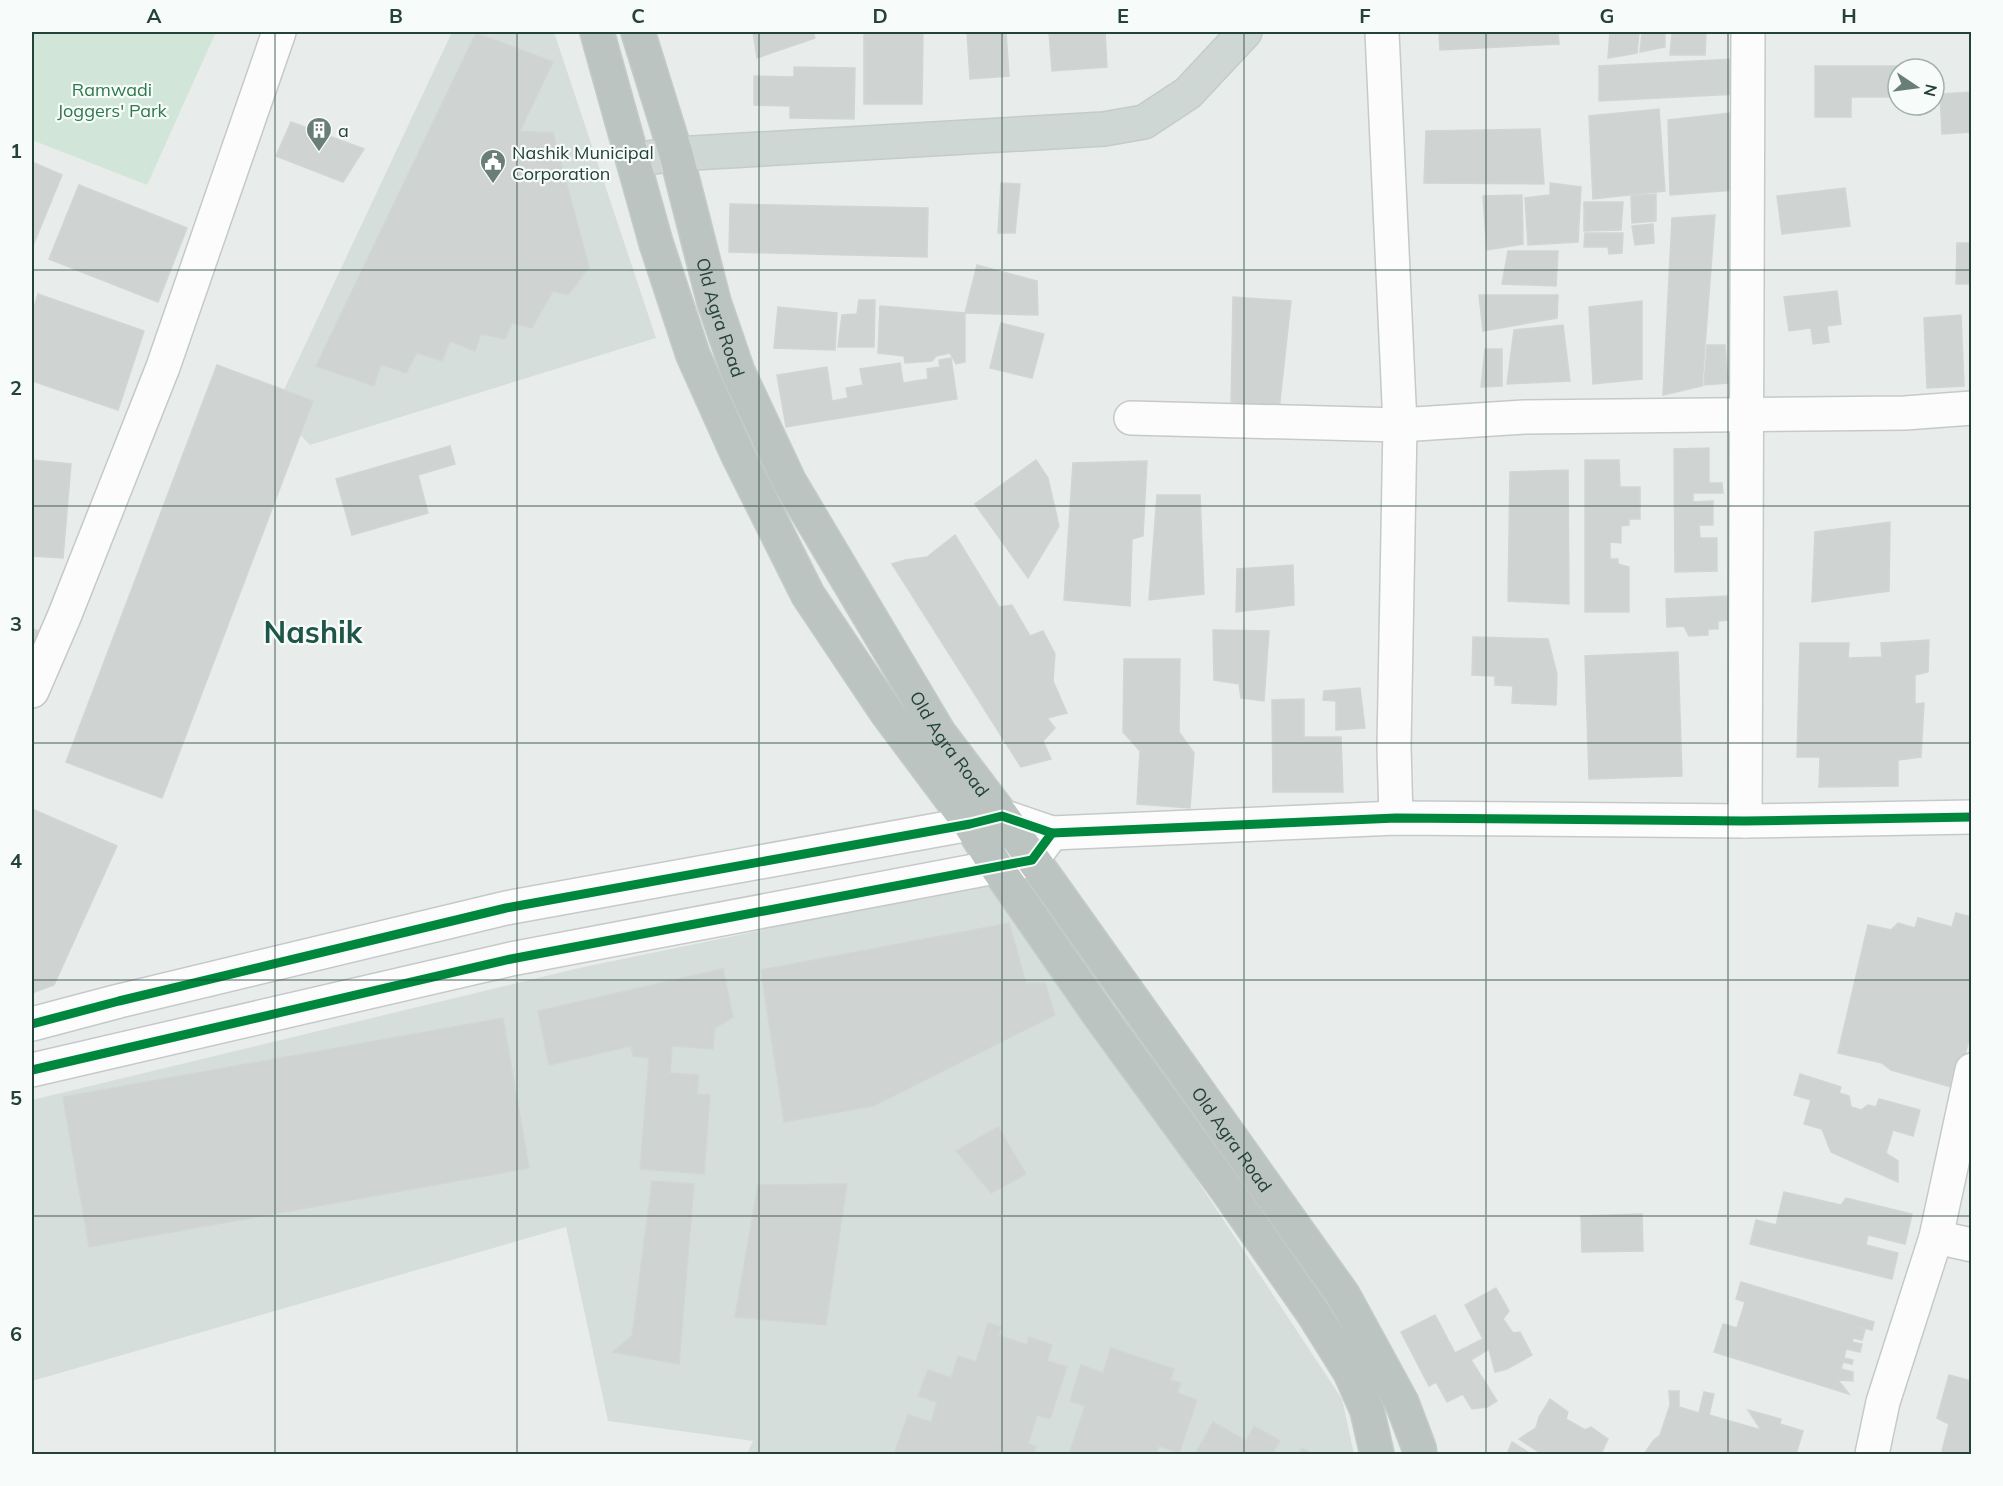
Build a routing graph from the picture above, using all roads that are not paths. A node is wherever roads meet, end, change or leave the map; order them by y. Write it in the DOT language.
graph roads {
  1 [pos="279,32"];
  2 [pos="597,32"];
  3 [pos="638,32"];
  4 [pos="1245,32"];
  5 [pos="1382,32"];
  6 [pos="1748,32"];
  7 [pos="676,154"];
  8 [pos="633,160"];
  9 [pos="1971,408"];
  10 [pos="1747,416"];
  11 [pos="1131,418"];
  12 [pos="1400,425"];
  13 [pos="32,691"];
  14 [pos="1002,816"];
  15 [pos="1971,817"];
  16 [pos="1396,818"];
  17 [pos="1745,821"];
  18 [pos="970,824"];
  19 [pos="1052,833"];
  20 [pos="1032,860"];
  21 [pos="996,866"];
  22 [pos="32,1024"];
  23 [pos="32,1070"];
  24 [pos="1971,1070"];
  25 [pos="1935,1237"];
  26 [pos="1971,1245"];
  27 [pos="1377,1455"];
  28 [pos="1420,1455"];
  29 [pos="1872,1455"];
  1 -- 13 [label="street"];
  2 -- 8 [label="highway, Old Agra Road"];
  3 -- 7 [label="highway, Old Agra Road"];
  4 -- 7 [label="main road"];
  5 -- 12 [label="street"];
  6 -- 10 [label="street"];
  7 -- 8 [label="main road"];
  7 -- 14 [label="highway, Old Agra Road"];
  8 -- 18 [label="highway, Old Agra Road"];
  9 -- 10 [label="street"];
  10 -- 12 [label="street"];
  10 -- 17 [label="street"];
  11 -- 12 [label="street"];
  12 -- 16 [label="street"];
  14 -- 18 [label="street"];
  14 -- 19 [label="street"];
  14 -- 20 [label="highway, Old Agra Road"];
  15 -- 17 [label="street"];
  16 -- 17 [label="street"];
  16 -- 19 [label="street"];
  18 -- 21 [label="highway, Old Agra Road"];
  18 -- 22 [label="street"];
  19 -- 20 [label="street"];
  20 -- 21 [label="street"];
  20 -- 28 [label="highway, Old Agra Road"];
  21 -- 23 [label="street"];
  21 -- 27 [label="highway, Old Agra Road"];
  24 -- 25 [label="street"];
  25 -- 26 [label="street"];
  25 -- 29 [label="street"];
}
